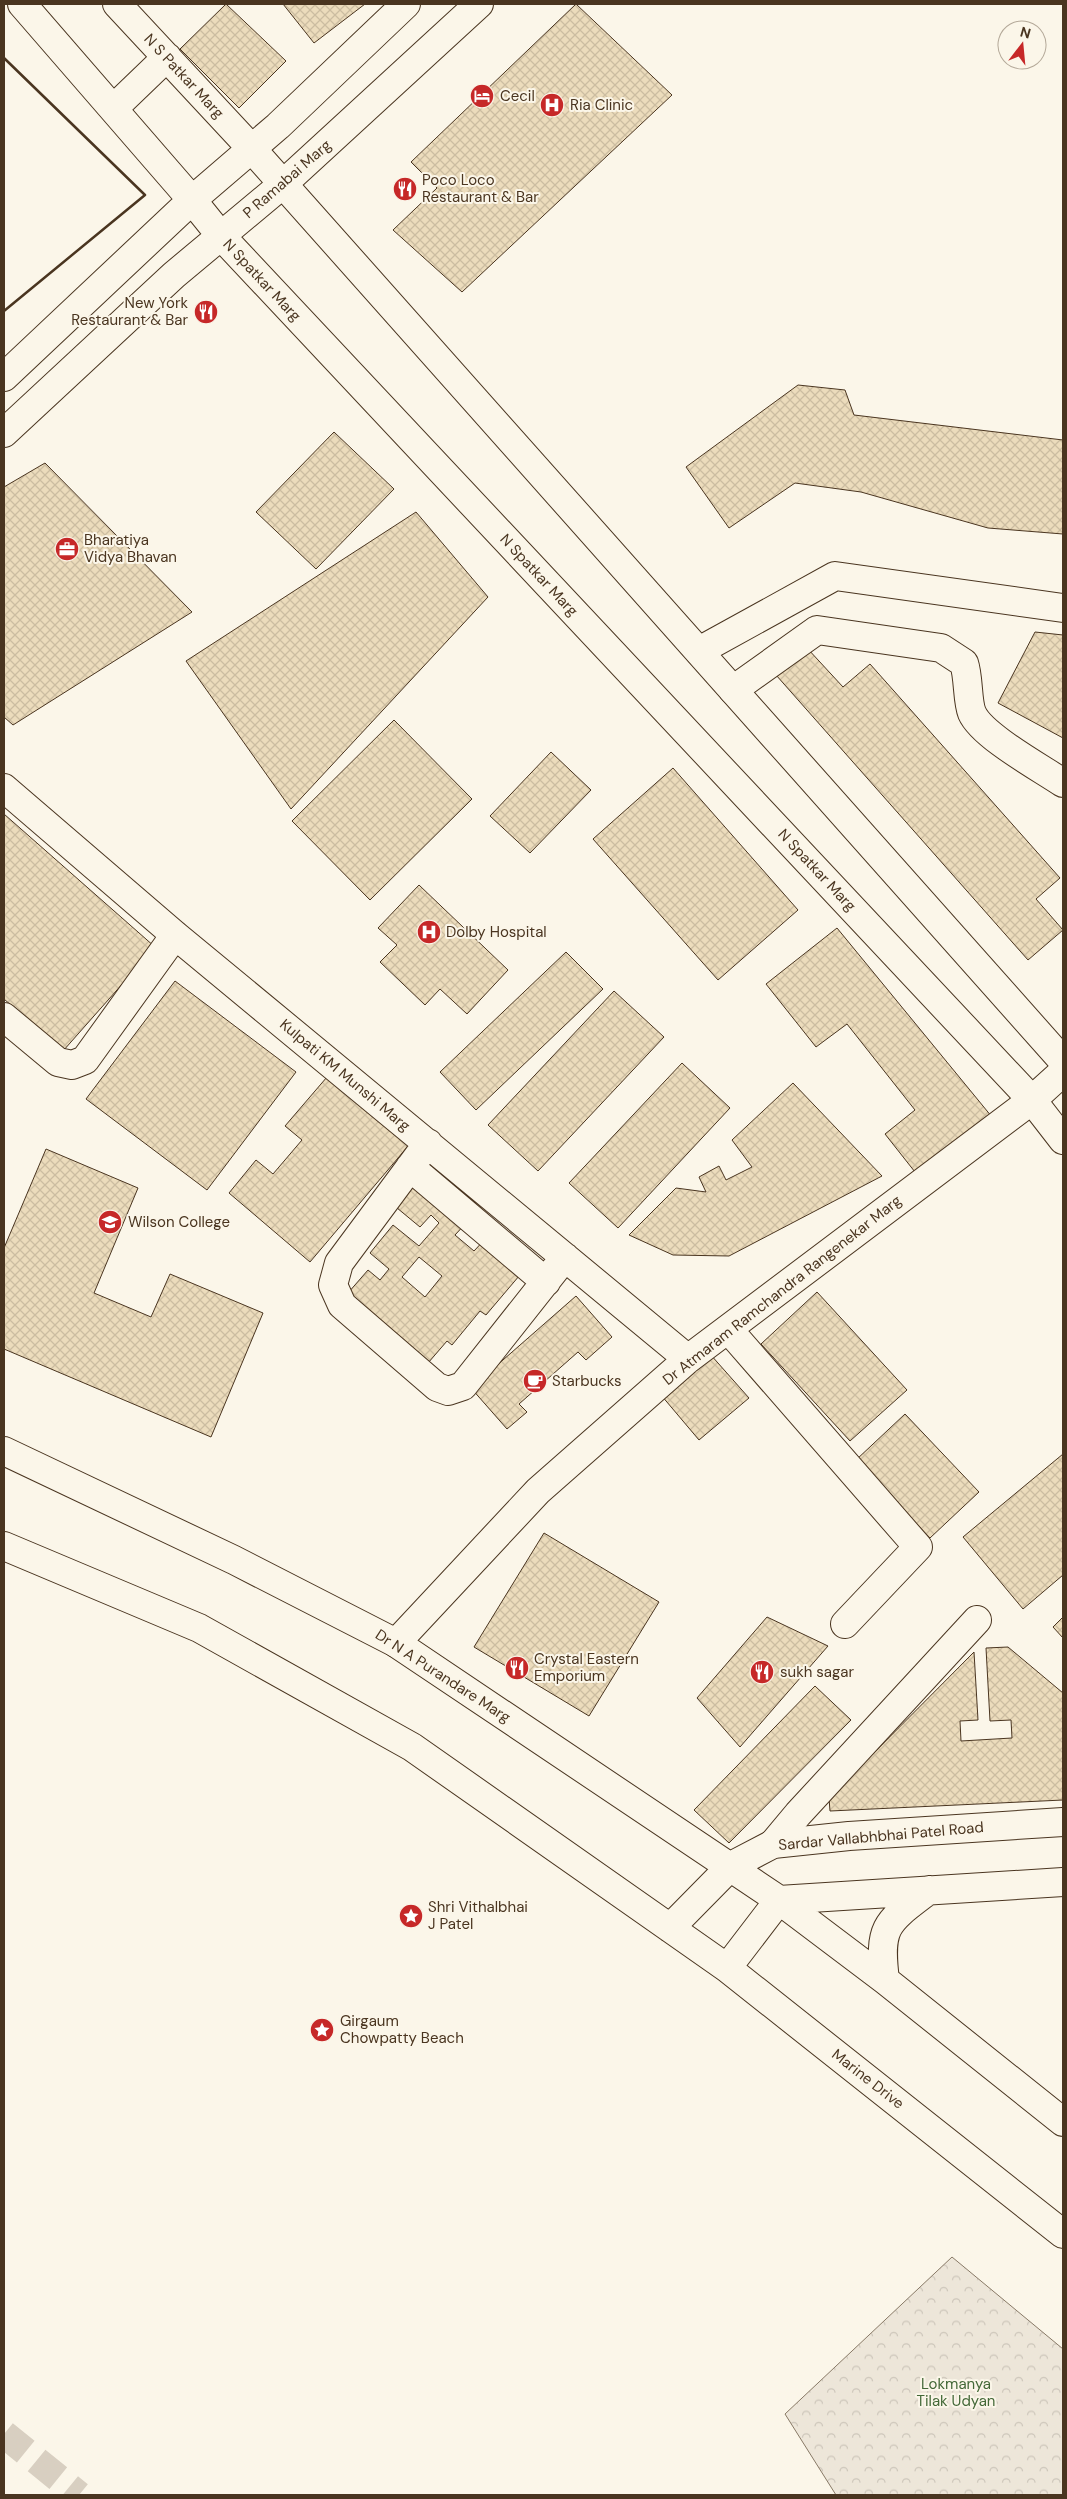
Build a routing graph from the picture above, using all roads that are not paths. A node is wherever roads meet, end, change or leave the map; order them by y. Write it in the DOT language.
graph roads {
  1 [pos="22,4"];
  2 [pos="117,4"];
  3 [pos="406,4"];
  4 [pos="479,4"];
  5 [pos="166,57"];
  6 [pos="114,108"];
  7 [pos="251,148"];
  8 [pos="283,184"];
  9 [pos="192,200"];
  10 [pos="221,236"];
  11 [pos="4,377"];
  12 [pos="7,423"];
  13 [pos="1063,608"];
  14 [pos="698,651"];
  15 [pos="733,690"];
  16 [pos="1063,783"];
  17 [pos="4,788"];
  18 [pos="175,935"];
  19 [pos="4,1017"];
  20 [pos="1063,1061"];
  21 [pos="1063,1072"];
  22 [pos="1032,1100"];
  23 [pos="1063,1140"];
  24 [pos="428,1143"];
  25 [pos="410,1167"];
  26 [pos="565,1257"];
  27 [pos="546,1282"];
  28 [pos="728,1329"];
  29 [pos="688,1359"];
  30 [pos="4,1451"];
  31 [pos="4,1546"];
  32 [pos="977,1620"];
  33 [pos="844,1624"];
  34 [pos="396,1643"];
  35 [pos="1063,1822"];
  36 [pos="773,1844"];
  37 [pos="731,1866"];
  38 [pos="1063,1882"];
  39 [pos="928,1890"];
  40 [pos="779,1900"];
  41 [pos="670,1928"];
  42 [pos="727,1968"];
  43 [pos="885,1980"];
  44 [pos="1063,2122"];
  45 [pos="1063,2234"];
  1 -- 6 [label="main road, N Spatkar Marg"];
  2 -- 5 [label="main road, N S Patkar Marg"];
  3 -- 7 [label="main road"];
  4 -- 8 [label="main road, P Ramabai Marg"];
  5 -- 6 [label="main road"];
  5 -- 7 [label="main road, N S Patkar Marg"];
  6 -- 9 [label="main road, N Spatkar Marg"];
  7 -- 8 [label="main road"];
  7 -- 9 [label="main road"];
  8 -- 10 [label="main road, P Ramabai Marg"];
  8 -- 14 [label="main road"];
  9 -- 10 [label="main road, N Spatkar Marg"];
  9 -- 11 [label="main road"];
  10 -- 12 [label="main road, P Ramabai Marg"];
  10 -- 22 [label="main road, N Spatkar Marg"];
  13 -- 14 [label="main road"];
  14 -- 15 [label="main road"];
  15 -- 16 [label="main road"];
  15 -- 20 [label="main road"];
  17 -- 18 [label="main road, Kulpati KM Munshi Marg"];
  18 -- 19 [label="main road"];
  18 -- 24 [label="main road, Kulpati KM Munshi Marg"];
  21 -- 22 [label="main road, Dr Atmaram Ramchandra Rangenekar Marg"];
  22 -- 23 [label="main road, N Spatkar Marg"];
  22 -- 28 [label="main road, Dr Atmaram Ramchandra Rangenekar Marg"];
  24 -- 25 [label="main road"];
  24 -- 26 [label="main road, Kulpati KM Munshi Marg"];
  25 -- 27 [label="main road"];
  25 -- 27 [label="main road"];
  26 -- 27 [label="main road"];
  26 -- 29 [label="main road, Kulpati KM Munshi Marg"];
  28 -- 29 [label="main road, Dr Atmaram Ramchandra Rangenekar Marg"];
  28 -- 33 [label="main road"];
  29 -- 34 [label="main road, Dr Atmaram Ramchandra Rangenekar Marg"];
  30 -- 34 [label="main road, Dr N A Purandare Marg"];
  31 -- 41 [label="main road"];
  32 -- 36 [label="main road"];
  34 -- 37 [label="main road, Dr N A Purandare Marg"];
  35 -- 36 [label="main road, Sardar Vallabhbhai Patel Road"];
  36 -- 37 [label="main road, Sardar Vallabhbhai Patel Road"];
  37 -- 40 [label="main road, Dr N A Purandare Marg"];
  37 -- 41 [label="main road, Sardar Vallabhbhai Patel Road"];
  38 -- 39 [label="main road"];
  39 -- 40 [label="main road"];
  39 -- 43 [label="main road"];
  40 -- 42 [label="main road"];
  40 -- 43 [label="main road"];
  41 -- 42 [label="main road, Marine Drive"];
  42 -- 45 [label="main road, Marine Drive"];
  43 -- 44 [label="main road"];
}
